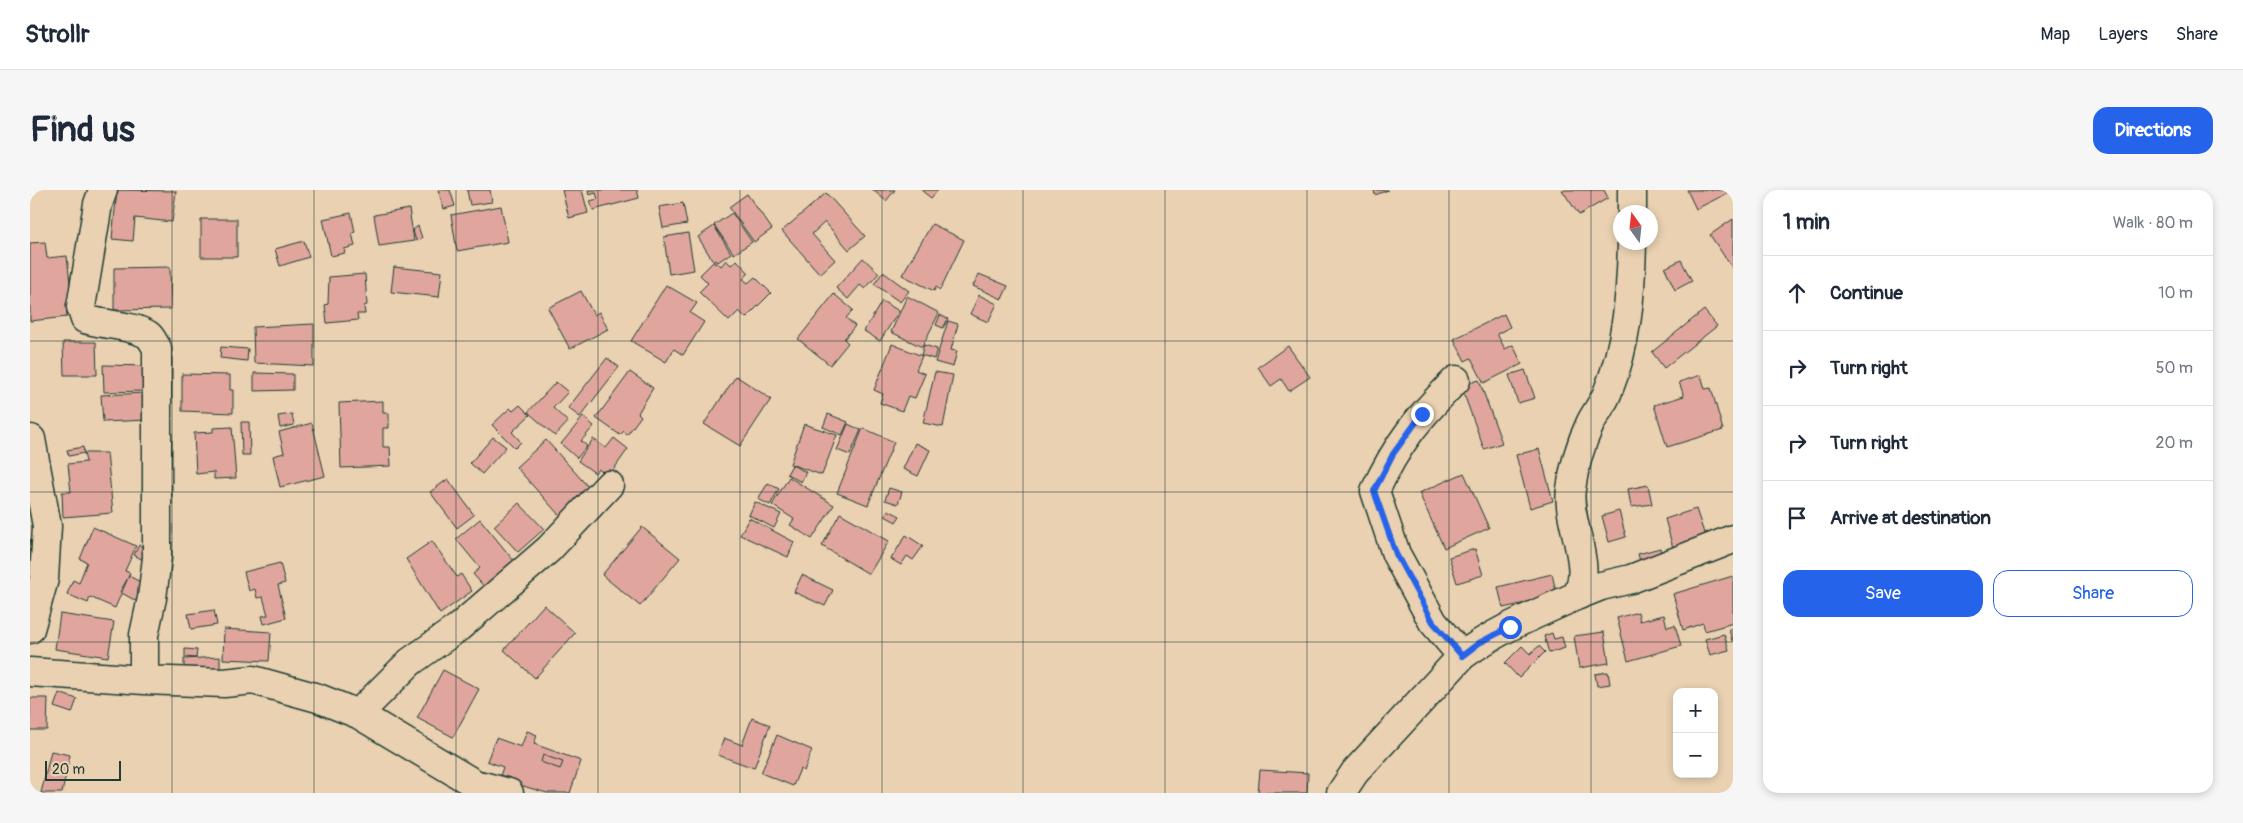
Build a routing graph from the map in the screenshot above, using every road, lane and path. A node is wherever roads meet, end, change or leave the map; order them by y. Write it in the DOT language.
graph roads {
  1 [pos="103,190"];
  2 [pos="1632,190"];
  3 [pos="1632,205"];
  4 [pos="1632,250"];
  5 [pos="1456,380"];
  6 [pos="31,439"];
  7 [pos="609,486"];
  8 [pos="1733,539"];
  9 [pos="1576,596"];
  10 [pos="30,629"];
  11 [pos="1462,656"];
  12 [pos="30,672"];
  13 [pos="144,680"];
  14 [pos="358,714"];
  15 [pos="509,793"];
  16 [pos="1341,793"];
  1 -- 13 [label="street"];
  2 -- 3 [label="street"];
  4 -- 9 [label="street"];
  5 -- 11 [label="street"];
  6 -- 10 [label="street"];
  7 -- 14 [label="street"];
  8 -- 9 [label="street"];
  9 -- 11 [label="street"];
  11 -- 16 [label="street"];
  12 -- 13 [label="street"];
  13 -- 14 [label="street"];
  14 -- 15 [label="street"];
}
